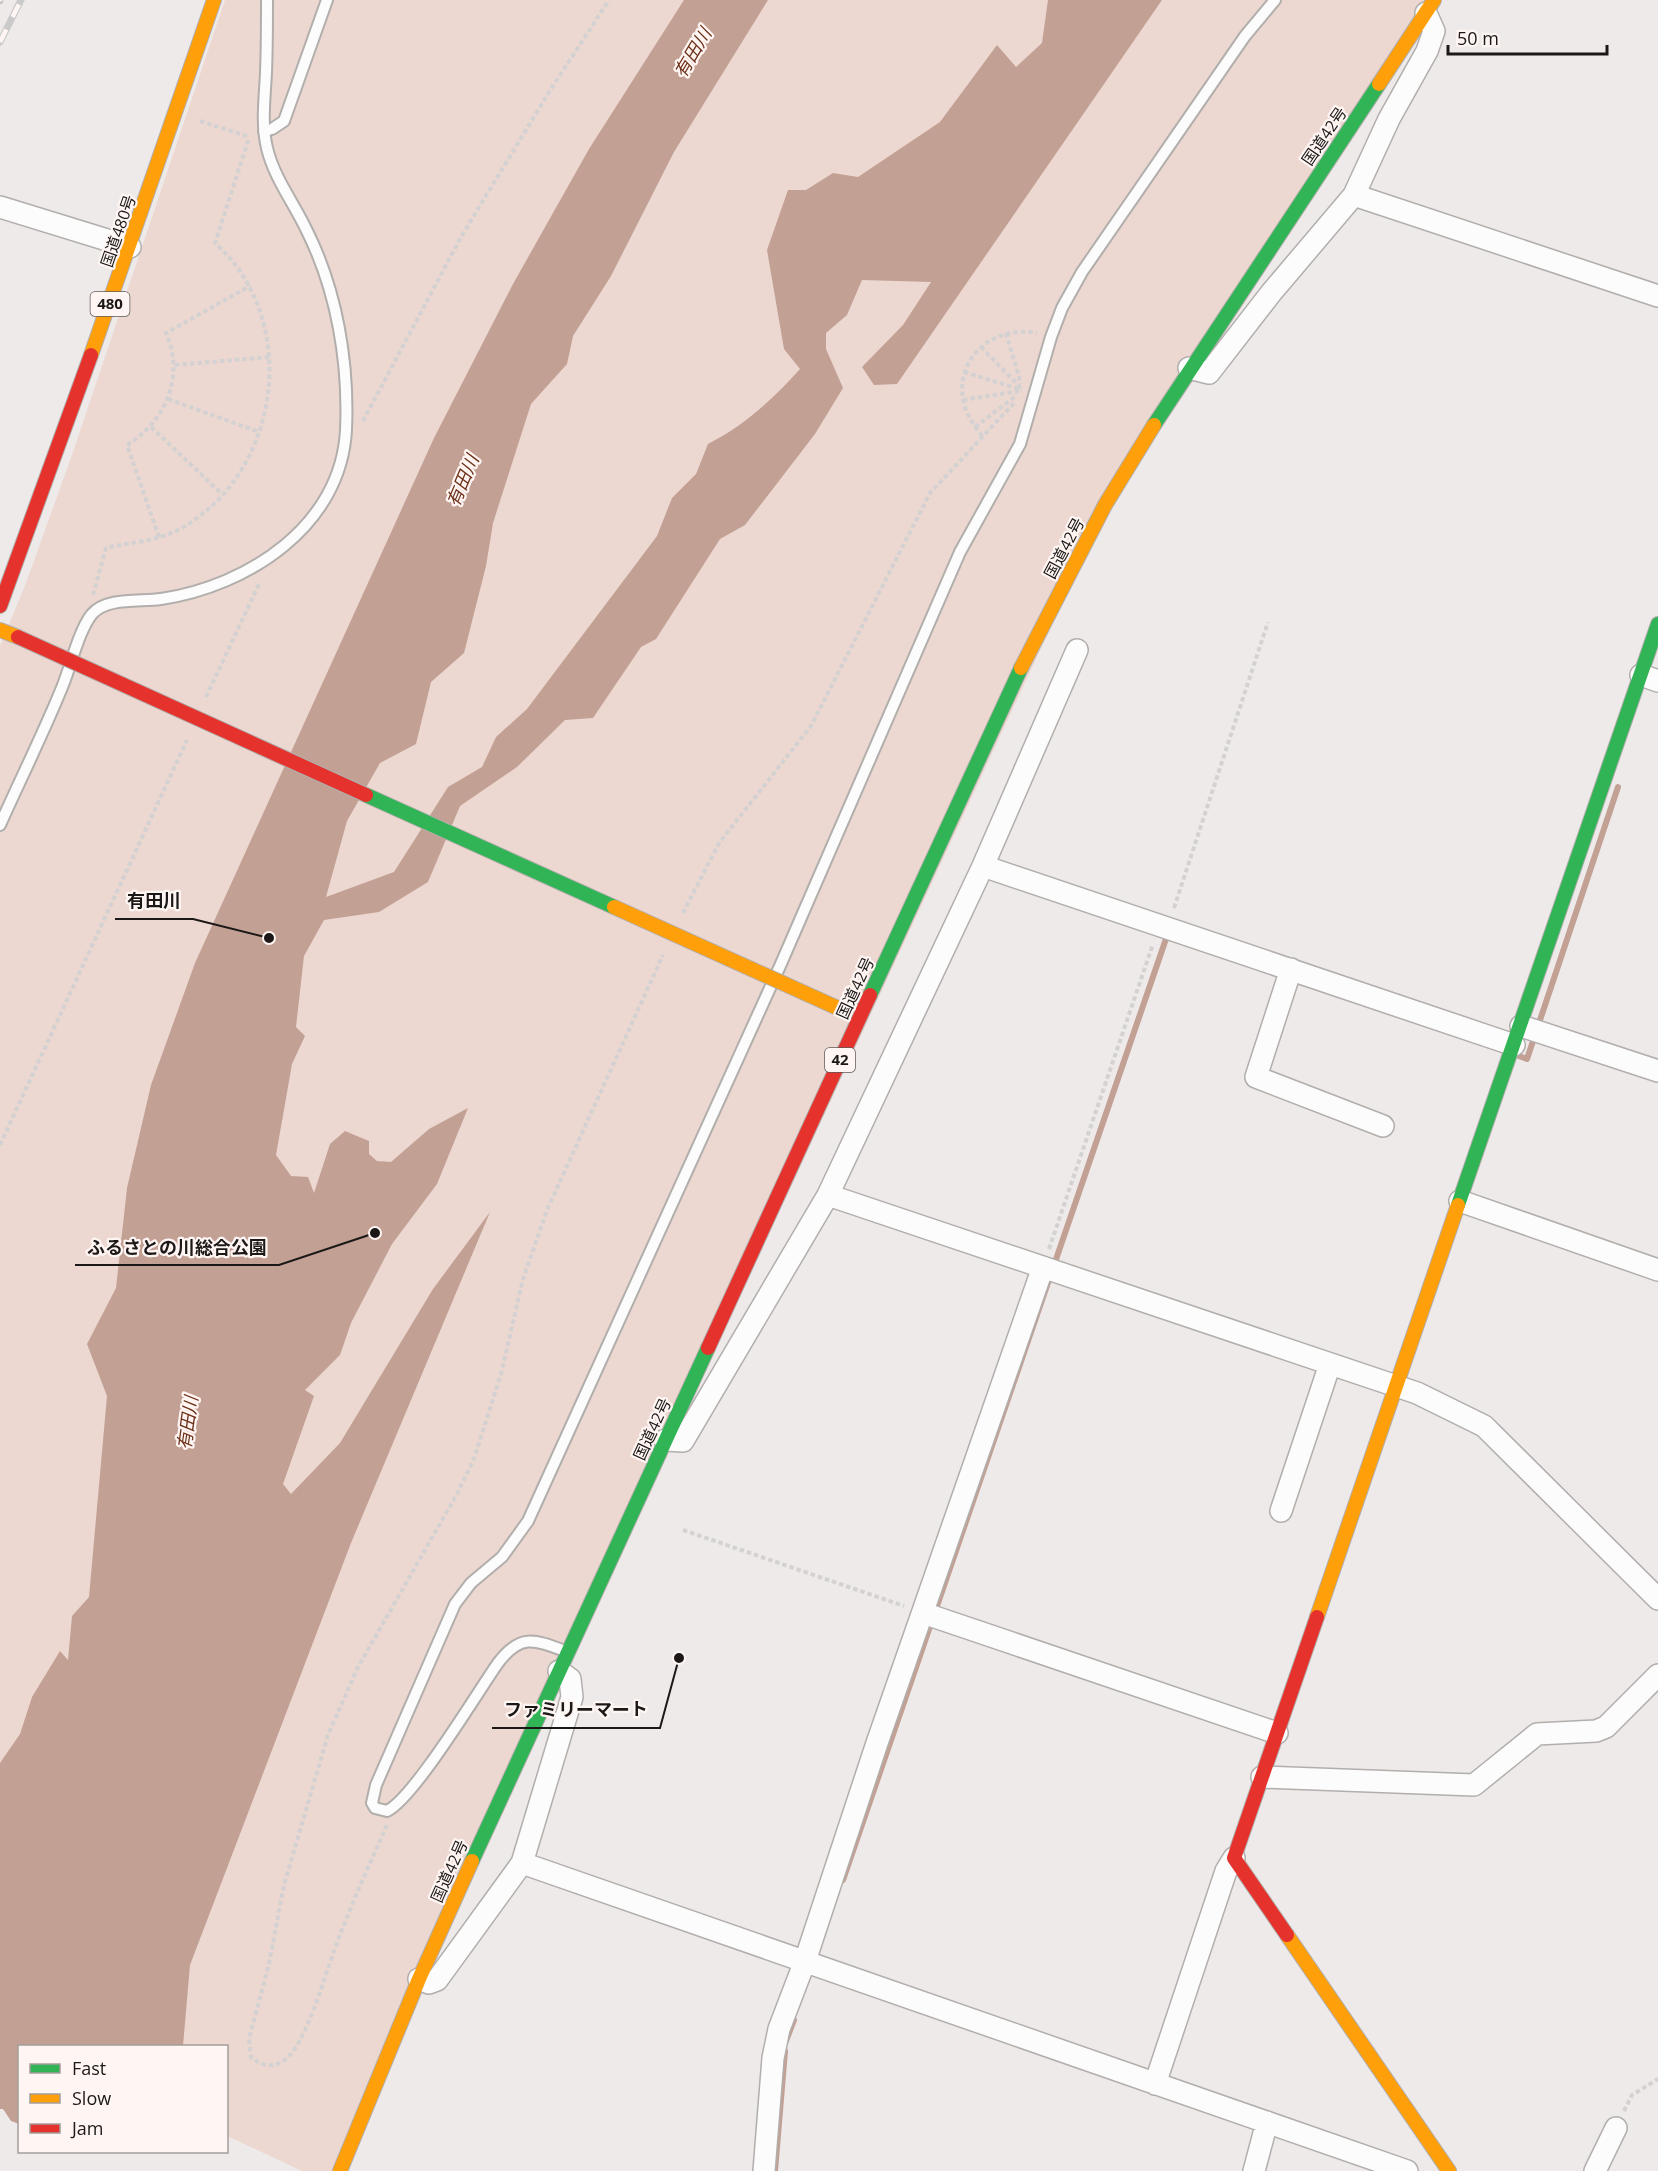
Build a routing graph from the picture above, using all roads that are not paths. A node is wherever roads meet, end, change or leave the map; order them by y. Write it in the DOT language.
graph roads {
  1 [pos="214,0"];
  2 [pos="267,0"];
  3 [pos="327,0"];
  4 [pos="1275,0"];
  5 [pos="1430,6"];
  6 [pos="264,131"];
  7 [pos="1354,195"];
  8 [pos="0,207"];
  9 [pos="130,247"];
  10 [pos="1658,296"];
  11 [pos="1189,369"];
  12 [pos="0,606"];
  13 [pos="1658,624"];
  14 [pos="0,630"];
  15 [pos="1077,650"];
  16 [pos="1649,678"];
  17 [pos="0,825"];
  18 [pos="983,866"];
  19 [pos="1292,969"];
  20 [pos="859,1018"];
  21 [pos="1517,1036"];
  22 [pos="1658,1071"];
  23 [pos="1383,1126"];
  24 [pos="828,1195"];
  25 [pos="1460,1201"];
  26 [pos="1043,1267"];
  27 [pos="1658,1270"];
  28 [pos="1330,1364"];
  29 [pos="1396,1386"];
  30 [pos="665,1440"];
  31 [pos="1281,1511"];
  32 [pos="1658,1599"];
  33 [pos="923,1613"];
  34 [pos="563,1661"];
  35 [pos="1658,1675"];
  36 [pos="1277,1733"];
  37 [pos="1262,1777"];
  38 [pos="1234,1858"];
  39 [pos="522,1863"];
  40 [pos="805,1961"];
  41 [pos="419,1979"];
  42 [pos="1155,2084"];
  43 [pos="1267,2122"];
  44 [pos="1616,2128"];
  45 [pos="340,2171"];
  46 [pos="764,2171"];
  47 [pos="1254,2171"];
  48 [pos="1407,2171"];
  49 [pos="1449,2171"];
  50 [pos="1595,2171"];
  1 -- 9 [label="main road, 国道480号 / 480"];
  2 -- 6 [label="lane"];
  3 -- 6 [label="lane"];
  4 -- 34 [label="lane"];
  5 -- 7 [label="street"];
  5 -- 11 [label="main road, 国道42号 / 42"];
  6 -- 17 [label="lane"];
  7 -- 10 [label="street"];
  7 -- 11 [label="street"];
  8 -- 9 [label="street"];
  9 -- 12 [label="main road, 国道480号 / 480"];
  11 -- 20 [label="main road, 国道42号 / 42"];
  13 -- 16 [label="main road"];
  14 -- 20 [label="main road, bridge"];
  15 -- 18 [label="street"];
  16 -- 21 [label="main road"];
  18 -- 19 [label="street"];
  18 -- 24 [label="street"];
  19 -- 21 [label="street"];
  19 -- 23 [label="street"];
  20 -- 30 [label="main road, 国道42号 / 42"];
  21 -- 22 [label="street"];
  21 -- 25 [label="main road"];
  24 -- 26 [label="street"];
  24 -- 30 [label="street"];
  25 -- 27 [label="street"];
  25 -- 29 [label="main road"];
  26 -- 28 [label="street"];
  26 -- 33 [label="street"];
  28 -- 29 [label="street"];
  28 -- 31 [label="street"];
  29 -- 32 [label="street"];
  29 -- 36 [label="main road"];
  30 -- 34 [label="main road, 国道42号 / 42"];
  33 -- 36 [label="street"];
  33 -- 40 [label="street"];
  34 -- 39 [label="street"];
  34 -- 41 [label="main road, 国道42号 / 42"];
  35 -- 37 [label="street"];
  36 -- 37 [label="main road"];
  37 -- 38 [label="main road"];
  38 -- 42 [label="street"];
  38 -- 49 [label="main road"];
  39 -- 40 [label="street"];
  39 -- 41 [label="street"];
  40 -- 42 [label="street"];
  40 -- 46 [label="street"];
  41 -- 45 [label="main road, 国道42号 / 42"];
  42 -- 43 [label="street"];
  43 -- 47 [label="street"];
  43 -- 48 [label="street"];
  44 -- 50 [label="street"];
}
